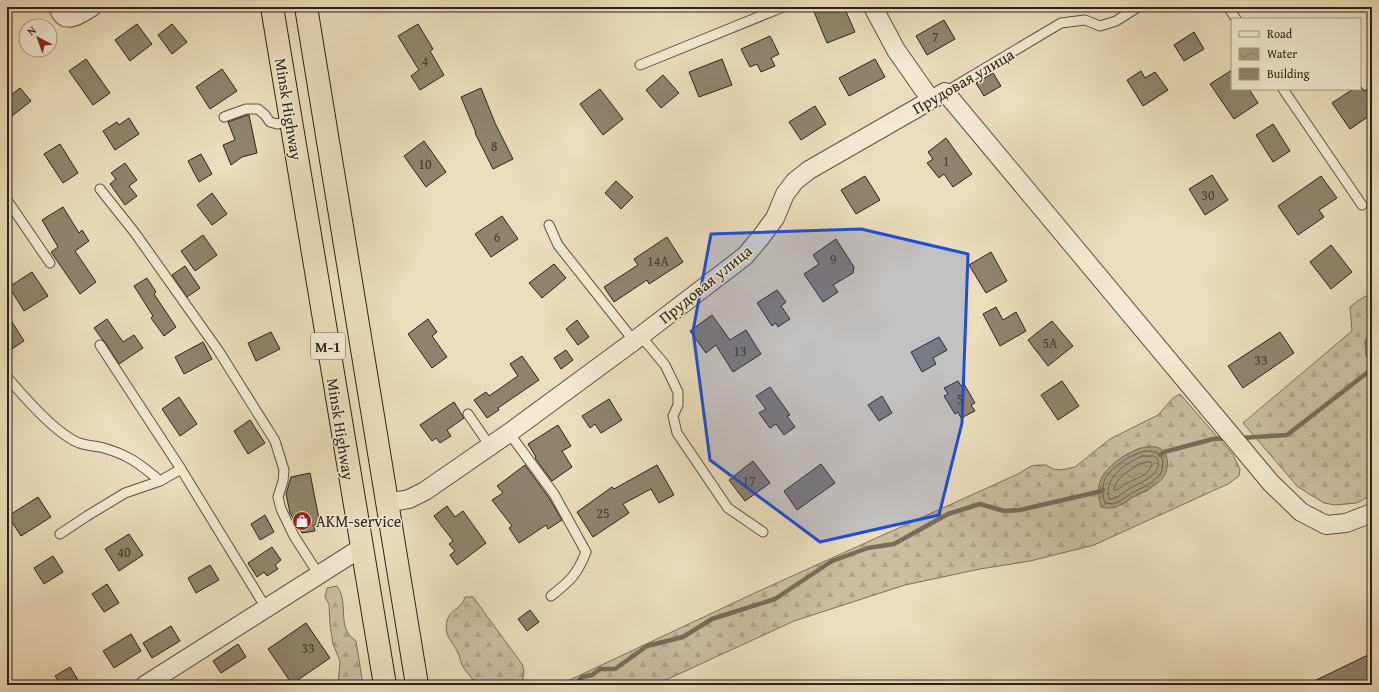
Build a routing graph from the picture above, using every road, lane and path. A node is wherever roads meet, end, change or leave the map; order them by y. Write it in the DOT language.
graph roads {
  1 [pos="58,7"];
  2 [pos="92,7"];
  3 [pos="272,7"];
  4 [pos="306,7"];
  5 [pos="783,7"];
  6 [pos="873,7"];
  7 [pos="1138,7"];
  8 [pos="1228,7"];
  9 [pos="1235,18"];
  10 [pos="640,64"];
  11 [pos="1284,90"];
  12 [pos="938,96"];
  13 [pos="224,117"];
  14 [pos="291,121"];
  15 [pos="100,189"];
  16 [pos="7,200"];
  17 [pos="1362,205"];
  18 [pos="549,225"];
  19 [pos="50,263"];
  20 [pos="637,338"];
  21 [pos="100,346"];
  22 [pos="7,377"];
  23 [pos="468,414"];
  24 [pos="508,433"];
  25 [pos="490,446"];
  26 [pos="181,469"];
  27 [pos="160,481"];
  28 [pos="387,503"];
  29 [pos="1372,513"];
  30 [pos="763,532"];
  31 [pos="60,534"];
  32 [pos="361,548"];
  33 [pos="319,575"];
  34 [pos="551,596"];
  35 [pos="266,608"];
  36 [pos="145,685"];
  37 [pos="385,685"];
  38 [pos="417,685"];
  1 -- 2 [label="street"];
  3 -- 14 [label="highway, Minsk Highway / М-1"];
  4 -- 28 [label="highway, Minsk Highway / М-1"];
  5 -- 10 [label="lane"];
  6 -- 12 [label="street"];
  7 -- 12 [label="lane, Прудовая улица"];
  8 -- 9 [label="lane"];
  11 -- 17 [label="lane"];
  12 -- 20 [label="street, Прудовая улица"];
  12 -- 29 [label="street"];
  13 -- 14 [label="lane"];
  14 -- 32 [label="highway, Minsk Highway / М-1"];
  15 -- 33 [label="lane"];
  16 -- 19 [label="lane"];
  18 -- 20 [label="lane"];
  20 -- 24 [label="street, Прудовая улица"];
  20 -- 30 [label="lane"];
  21 -- 26 [label="lane"];
  22 -- 27 [label="lane"];
  23 -- 25 [label="lane"];
  24 -- 25 [label="street, Прудовая улица"];
  24 -- 34 [label="lane"];
  25 -- 28 [label="street, Прудовая улица"];
  26 -- 27 [label="lane"];
  26 -- 35 [label="lane"];
  27 -- 31 [label="lane"];
  28 -- 38 [label="highway, Minsk Highway / М-1"];
  32 -- 33 [label="street"];
  32 -- 37 [label="highway, Minsk Highway / М-1"];
  33 -- 35 [label="street"];
  35 -- 36 [label="street"];
}
